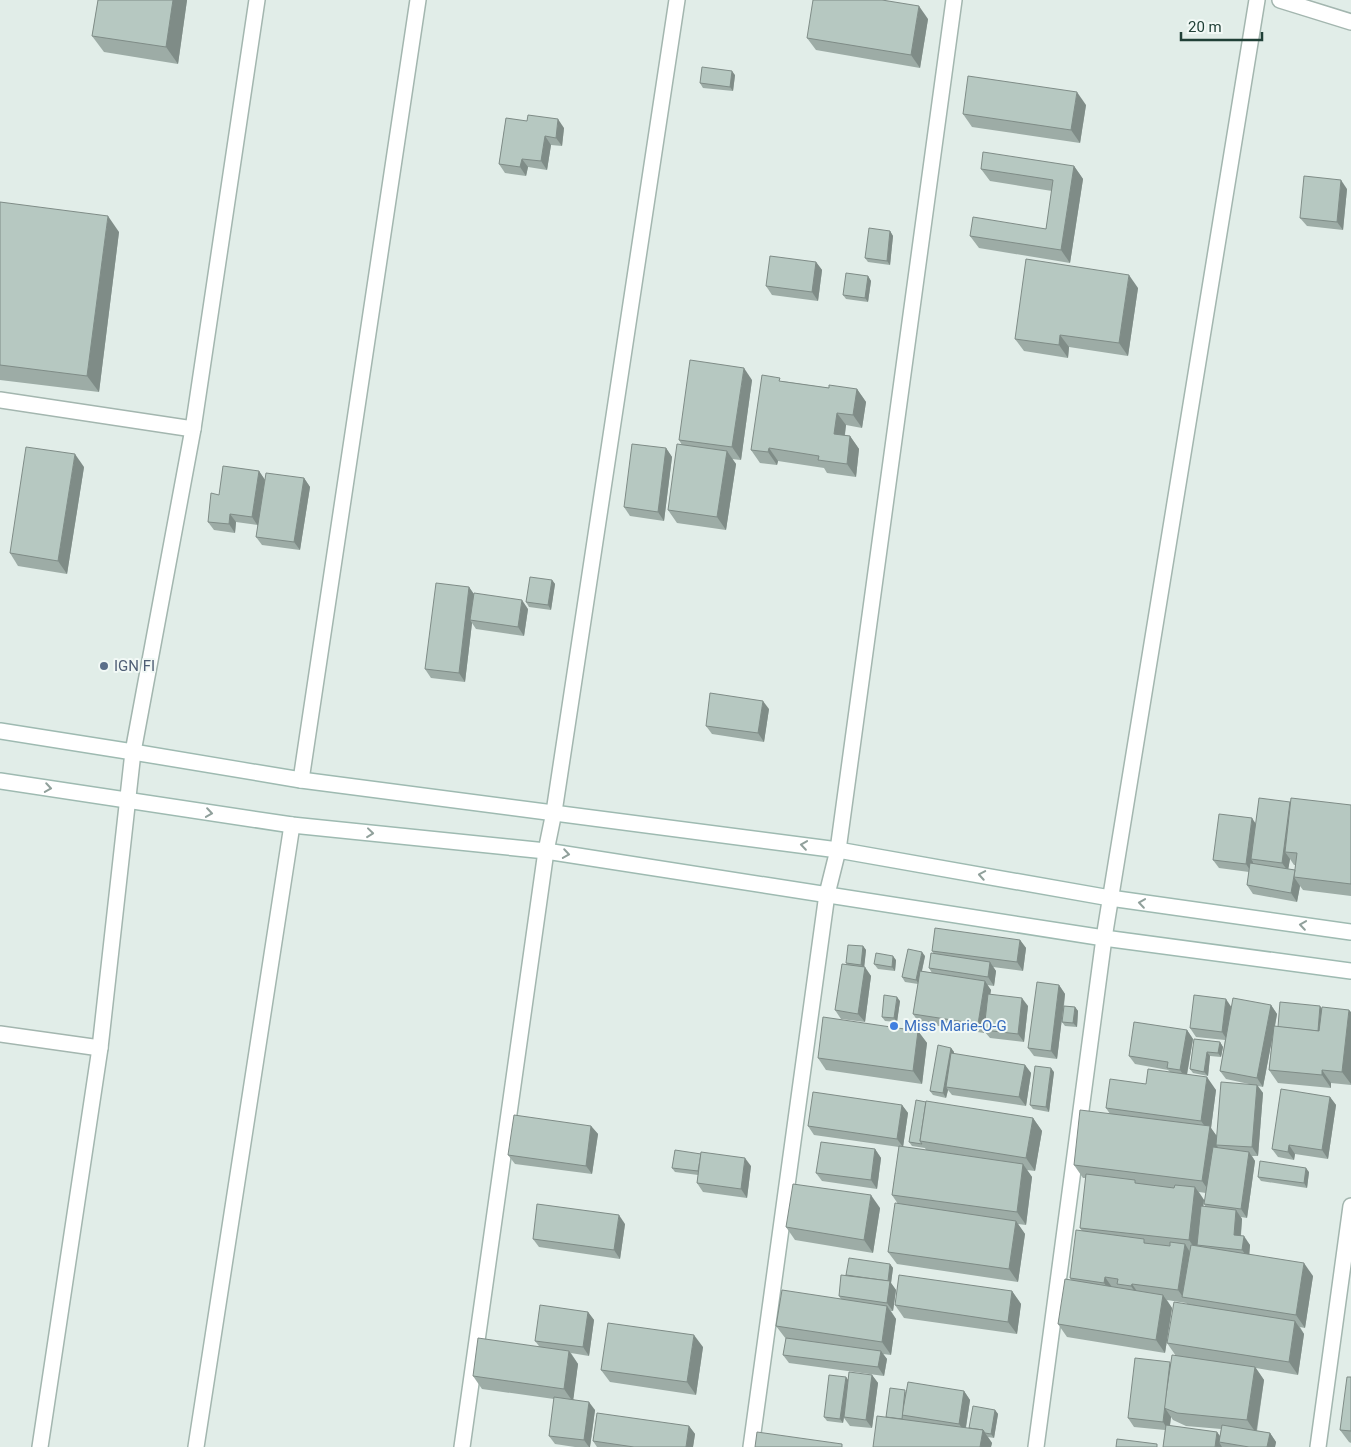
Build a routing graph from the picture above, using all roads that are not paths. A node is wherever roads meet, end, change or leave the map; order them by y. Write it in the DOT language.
graph roads {
  1 [pos="257,0"];
  2 [pos="418,0"];
  3 [pos="677,0"];
  4 [pos="954,0"];
  5 [pos="1257,0"];
  6 [pos="1280,0"];
  7 [pos="1351,22"];
  8 [pos="0,400"];
  9 [pos="193,429"];
  10 [pos="0,732"];
  11 [pos="133,752"];
  12 [pos="301,780"];
  13 [pos="0,781"];
  14 [pos="128,801"];
  15 [pos="554,812"];
  16 [pos="292,825"];
  17 [pos="838,850"];
  18 [pos="546,851"];
  19 [pos="827,894"];
  20 [pos="1110,898"];
  21 [pos="1351,932"];
  22 [pos="1104,938"];
  23 [pos="1351,971"];
  24 [pos="0,1034"];
  25 [pos="100,1048"];
  26 [pos="1351,1206"];
  27 [pos="40,1447"];
  28 [pos="196,1447"];
  29 [pos="462,1447"];
  30 [pos="751,1447"];
  31 [pos="1036,1447"];
  32 [pos="1318,1447"];
  1 -- 9 [label="street"];
  2 -- 12 [label="street"];
  3 -- 15 [label="street"];
  4 -- 17 [label="street"];
  5 -- 20 [label="street"];
  6 -- 7 [label="street"];
  8 -- 9 [label="street"];
  9 -- 11 [label="street"];
  10 -- 11 [label="street"];
  11 -- 12 [label="street"];
  11 -- 14 [label="street"];
  12 -- 15 [label="street"];
  13 -- 14 [label="street, one-way"];
  14 -- 16 [label="street, one-way"];
  14 -- 25 [label="street"];
  17 -- 15 [label="street, one-way"];
  15 -- 18 [label="street"];
  16 -- 18 [label="street, one-way"];
  16 -- 28 [label="street"];
  17 -- 19 [label="street"];
  20 -- 17 [label="street, one-way"];
  18 -- 19 [label="street, one-way"];
  18 -- 29 [label="street"];
  19 -- 22 [label="street"];
  19 -- 30 [label="street"];
  21 -- 20 [label="street, one-way"];
  20 -- 22 [label="street"];
  22 -- 23 [label="street"];
  22 -- 31 [label="street"];
  24 -- 25 [label="street"];
  25 -- 27 [label="street"];
  26 -- 32 [label="street"];
}
